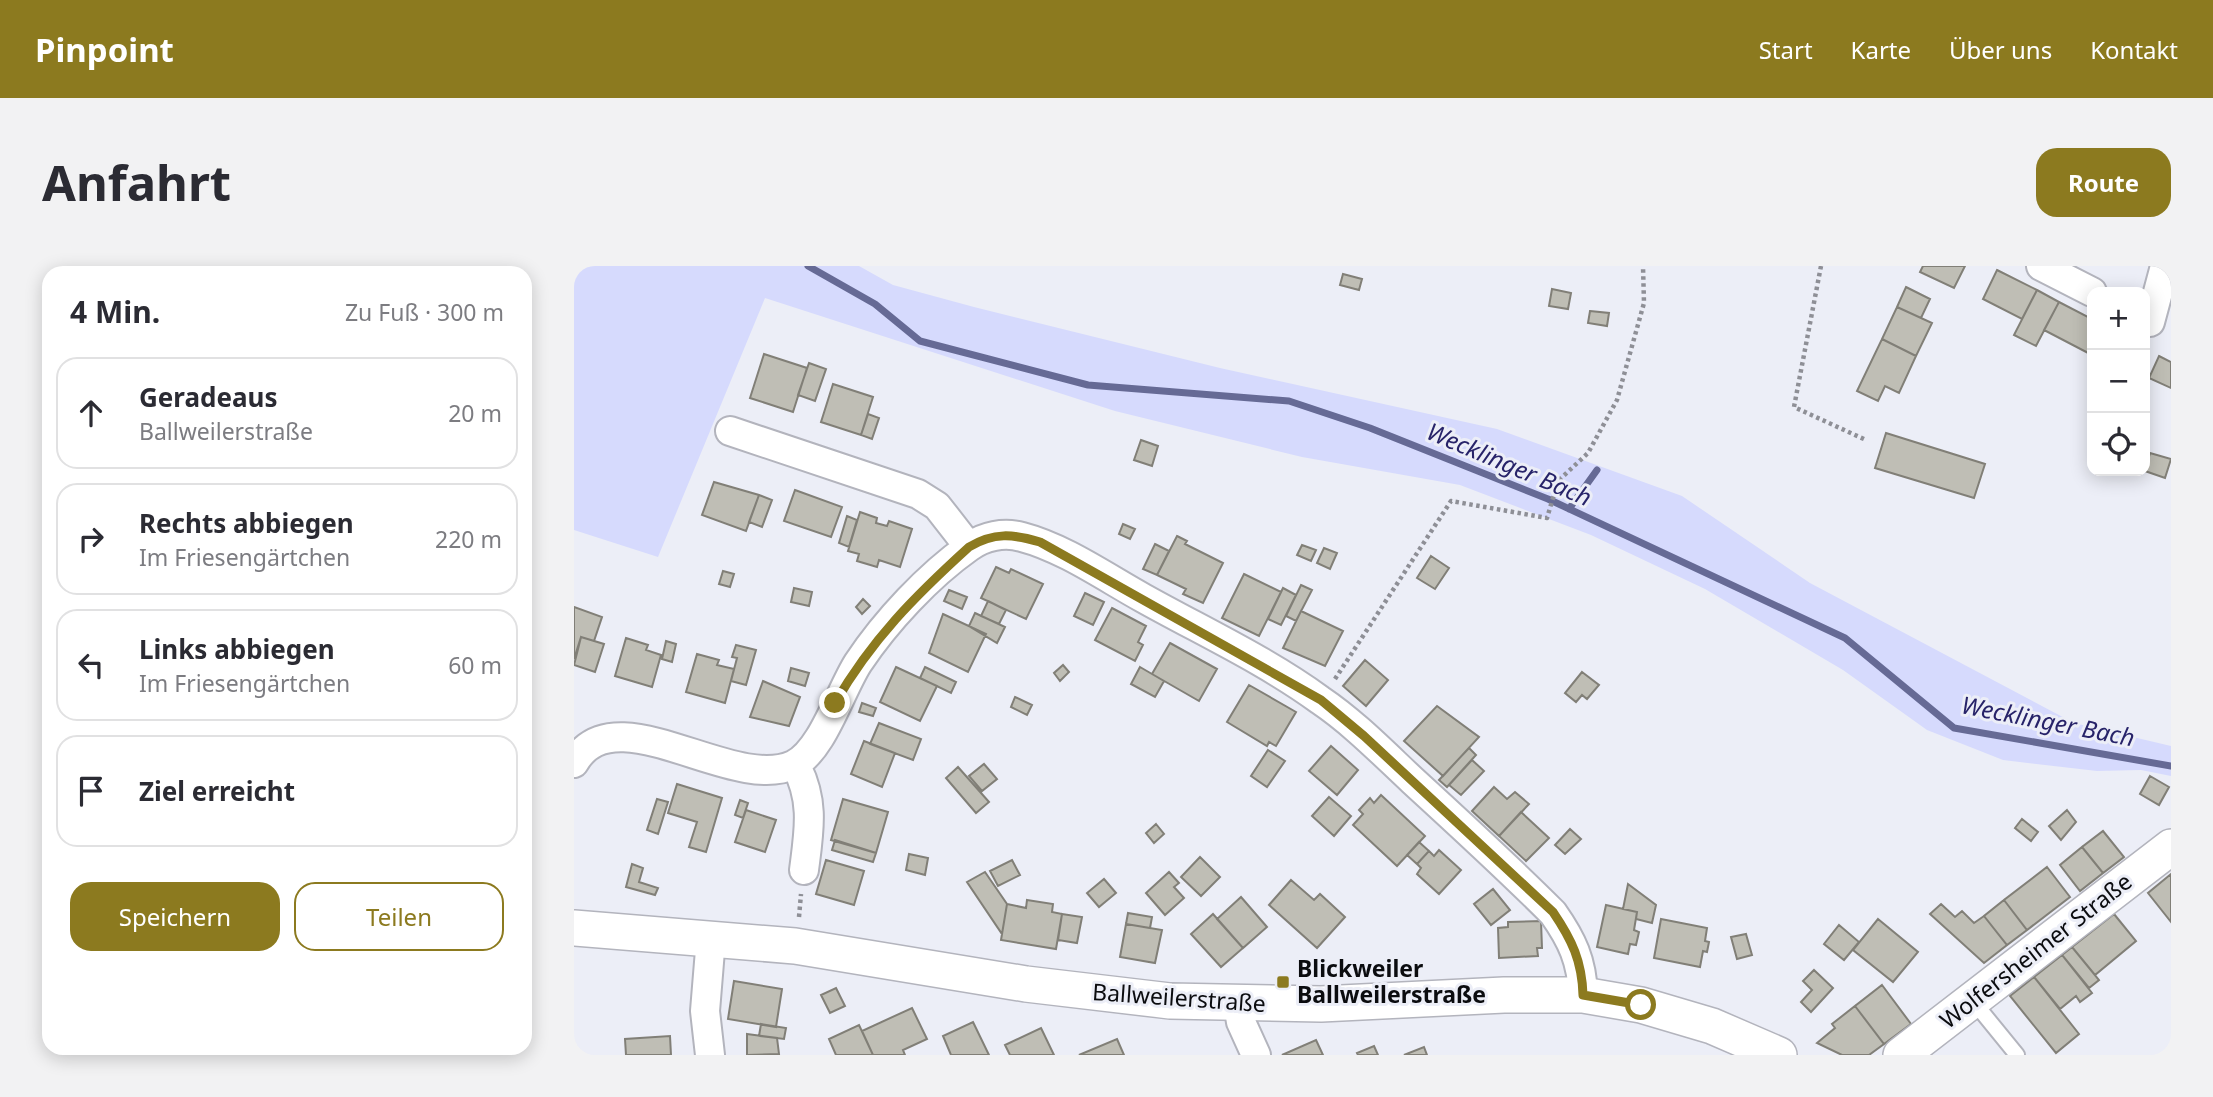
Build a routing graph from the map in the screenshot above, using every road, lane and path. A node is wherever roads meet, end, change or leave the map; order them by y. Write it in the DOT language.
graph roads {
  1 [pos="1643,266"];
  2 [pos="1821,266"];
  3 [pos="2041,266"];
  4 [pos="2165,266"];
  5 [pos="2087,289"];
  6 [pos="2155,325"];
  7 [pos="730,430"];
  8 [pos="1866,440"];
  9 [pos="969,547"];
  10 [pos="1321,700"];
  11 [pos="579,744"];
  12 [pos="795,764"];
  13 [pos="2171,846"];
  14 [pos="804,870"];
  15 [pos="574,929"];
  16 [pos="711,938"];
  17 [pos="795,946"];
  18 [pos="1583,995"];
  19 [pos="1972,1000"];
  20 [pos="1238,1004"];
  21 [pos="710,1055"];
  22 [pos="1256,1055"];
  23 [pos="1779,1055"];
  24 [pos="1901,1055"];
  25 [pos="2017,1055"];
  1 -- 10 [label="path"];
  2 -- 8 [label="path"];
  3 -- 5 [label="street"];
  4 -- 6 [label="street"];
  7 -- 9 [label="street"];
  9 -- 10 [label="street"];
  9 -- 12 [label="street"];
  10 -- 18 [label="street"];
  11 -- 12 [label="street"];
  12 -- 14 [label="street"];
  13 -- 19 [label="street, Wolfersheimer Straße"];
  14 -- 17 [label="path"];
  15 -- 16 [label="street, Ballweilerstraße"];
  16 -- 17 [label="street, Ballweilerstraße"];
  16 -- 21 [label="street"];
  17 -- 20 [label="street, Ballweilerstraße"];
  18 -- 20 [label="street, Ballweilerstraße"];
  18 -- 23 [label="street, Ballweilerstraße"];
  19 -- 24 [label="street, Wolfersheimer Straße"];
  19 -- 25 [label="lane"];
  20 -- 22 [label="street"];
}
